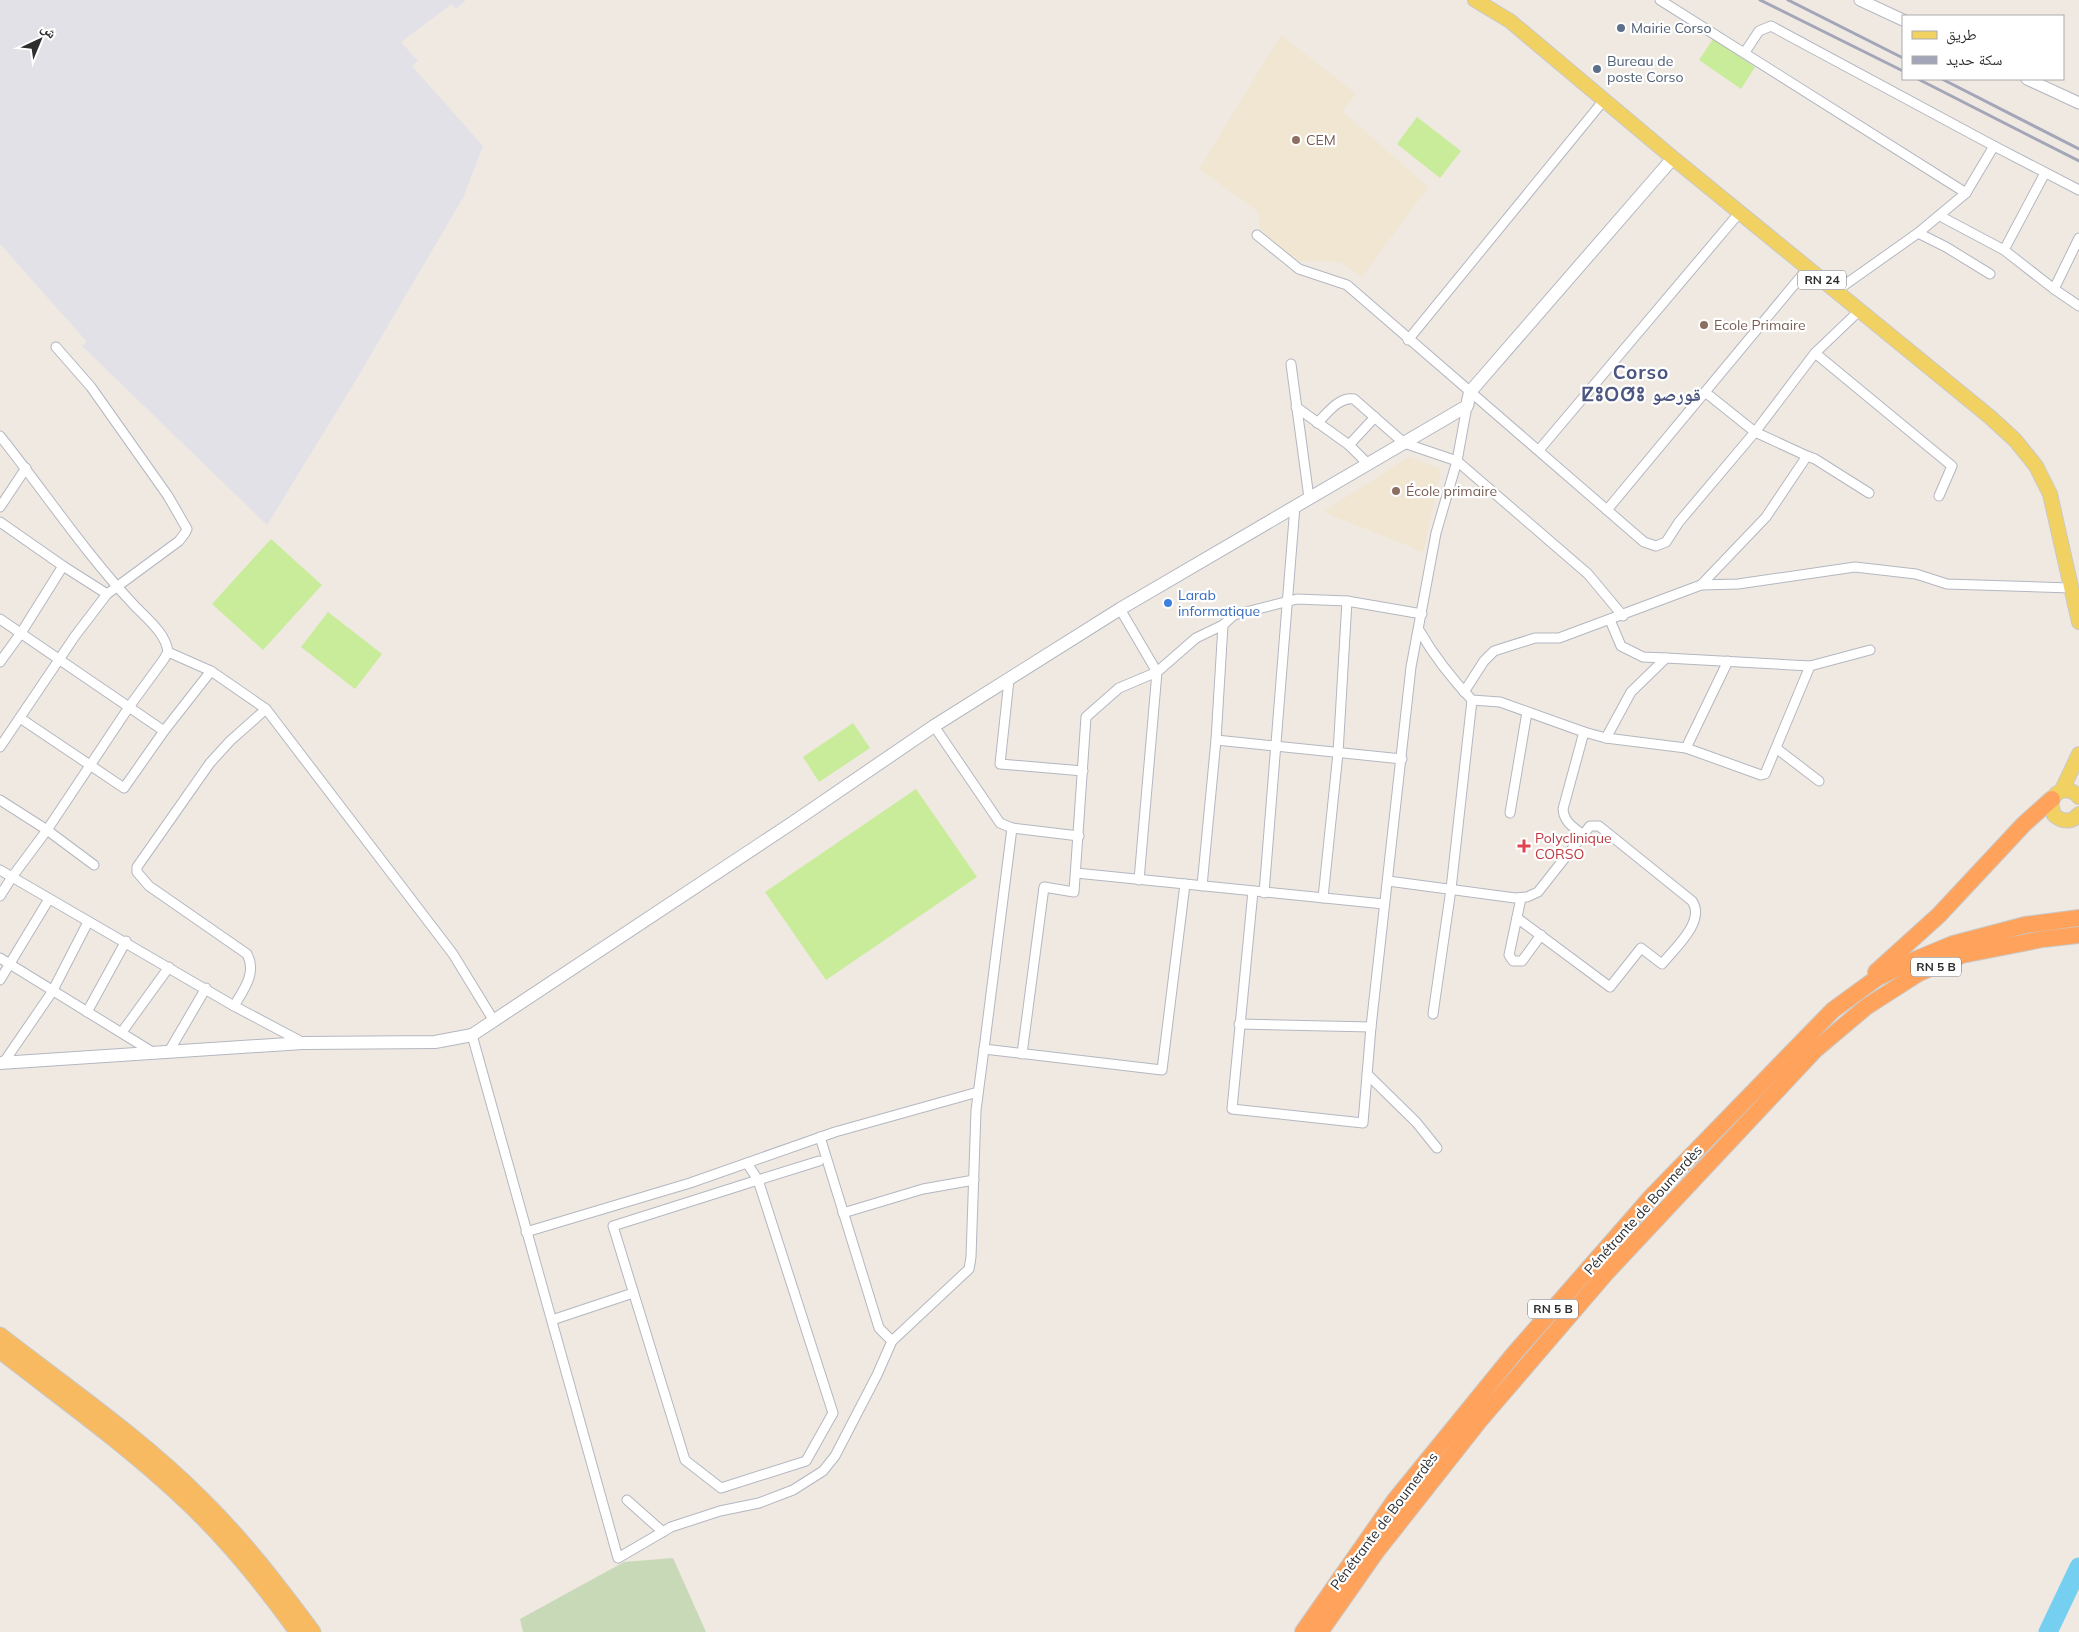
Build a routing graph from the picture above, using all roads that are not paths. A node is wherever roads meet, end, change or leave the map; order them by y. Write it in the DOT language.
graph roads {
  1 [pos="1475,0"];
  2 [pos="1660,0"];
  3 [pos="1860,0"];
  4 [pos="1902,20"];
  5 [pos="1745,52"];
  6 [pos="2029,80"];
  7 [pos="1604,100"];
  8 [pos="2079,103"];
  9 [pos="1994,146"];
  10 [pos="1673,158"];
  11 [pos="2045,173"];
  12 [pos="2079,190"];
  13 [pos="1966,193"];
  14 [pos="1740,212"];
  15 [pos="1940,216"];
  16 [pos="1918,233"];
  17 [pos="1257,235"];
  18 [pos="2079,238"];
  19 [pos="2004,250"];
  20 [pos="1808,268"];
  21 [pos="1990,274"];
  22 [pos="2054,289"];
  23 [pos="1836,291"];
  24 [pos="2079,306"];
  25 [pos="1860,310"];
  26 [pos="1408,340"];
  27 [pos="56,348"];
  28 [pos="1815,353"];
  29 [pos="1291,364"];
  30 [pos="1470,392"];
  31 [pos="1705,392"];
  32 [pos="1467,406"];
  33 [pos="1296,407"];
  34 [pos="1375,417"];
  35 [pos="1317,424"];
  36 [pos="1755,432"];
  37 [pos="0,436"];
  38 [pos="1404,443"];
  39 [pos="1349,445"];
  40 [pos="1539,450"];
  41 [pos="1807,456"];
  42 [pos="1457,462"];
  43 [pos="1368,464"];
  44 [pos="26,468"];
  45 [pos="1869,492"];
  46 [pos="1939,496"];
  47 [pos="1309,498"];
  48 [pos="0,506"];
  49 [pos="1295,506"];
  50 [pos="1607,510"];
  51 [pos="0,522"];
  52 [pos="63,566"];
  53 [pos="1701,585"];
  54 [pos="117,588"];
  55 [pos="2071,588"];
  56 [pos="107,594"];
  57 [pos="1289,601"];
  58 [pos="1347,601"];
  59 [pos="1120,609"];
  60 [pos="1422,614"];
  61 [pos="1623,616"];
  62 [pos="0,619"];
  63 [pos="1610,620"];
  64 [pos="2079,622"];
  65 [pos="1223,625"];
  66 [pos="1419,630"];
  67 [pos="21,633"];
  68 [pos="1870,650"];
  69 [pos="168,652"];
  70 [pos="1666,658"];
  71 [pos="60,660"];
  72 [pos="1728,660"];
  73 [pos="0,662"];
  74 [pos="1810,666"];
  75 [pos="211,671"];
  76 [pos="1157,672"];
  77 [pos="1009,680"];
  78 [pos="1464,692"];
  79 [pos="1472,700"];
  80 [pos="129,707"];
  81 [pos="266,709"];
  82 [pos="1527,712"];
  83 [pos="20,718"];
  84 [pos="934,726"];
  85 [pos="164,731"];
  86 [pos="1584,732"];
  87 [pos="1606,738"];
  88 [pos="1216,740"];
  89 [pos="1276,745"];
  90 [pos="0,747"];
  91 [pos="1686,748"];
  92 [pos="1776,748"];
  93 [pos="1338,753"];
  94 [pos="2079,754"];
  95 [pos="1402,760"];
  96 [pos="91,764"];
  97 [pos="1083,771"];
  98 [pos="1819,781"];
  99 [pos="2057,794"];
  100 [pos="2079,797"];
  101 [pos="0,800"];
  102 [pos="1510,813"];
  103 [pos="2079,814"];
  104 [pos="2058,818"];
  105 [pos="1012,828"];
  106 [pos="47,830"];
  107 [pos="2079,830"];
  108 [pos="1583,835"];
  109 [pos="1079,836"];
  110 [pos="94,865"];
  111 [pos="0,870"];
  112 [pos="1076,873"];
  113 [pos="12,877"];
  114 [pos="1139,880"];
  115 [pos="1388,881"];
  116 [pos="1185,884"];
  117 [pos="1202,886"];
  118 [pos="1451,889"];
  119 [pos="1252,892"];
  120 [pos="1264,893"];
  121 [pos="0,896"];
  122 [pos="1323,898"];
  123 [pos="1521,898"];
  124 [pos="49,899"];
  125 [pos="1384,904"];
  126 [pos="1517,918"];
  127 [pos="2079,918"];
  128 [pos="88,922"];
  129 [pos="1541,935"];
  130 [pos="2079,935"];
  131 [pos="126,942"];
  132 [pos="2079,942"];
  133 [pos="1962,955"];
  134 [pos="0,958"];
  135 [pos="9,964"];
  136 [pos="169,967"];
  137 [pos="0,980"];
  138 [pos="206,988"];
  139 [pos="52,992"];
  140 [pos="234,1006"];
  141 [pos="1833,1010"];
  142 [pos="87,1012"];
  143 [pos="1433,1014"];
  144 [pos="494,1022"];
  145 [pos="1240,1024"];
  146 [pos="1371,1027"];
  147 [pos="122,1032"];
  148 [pos="472,1035"];
  149 [pos="303,1043"];
  150 [pos="984,1049"];
  151 [pos="154,1053"];
  152 [pos="168,1053"];
  153 [pos="1022,1054"];
  154 [pos="2,1062"];
  155 [pos="1367,1074"];
  156 [pos="978,1092"];
  157 [pos="820,1138"];
  158 [pos="1437,1148"];
  159 [pos="819,1161"];
  160 [pos="747,1163"];
  161 [pos="758,1180"];
  162 [pos="974,1180"];
  163 [pos="605,1209"];
  164 [pos="843,1213"];
  165 [pos="613,1226"];
  166 [pos="526,1232"];
  167 [pos="632,1294"];
  168 [pos="552,1320"];
  169 [pos="0,1336"];
  170 [pos="892,1341"];
  171 [pos="0,1351"];
  172 [pos="627,1500"];
  173 [pos="663,1532"];
  174 [pos="297,1632"];
  175 [pos="313,1632"];
  176 [pos="1303,1632"];
  177 [pos="1320,1632"];
  1 -- 7 [label="main road, RN 24"];
  2 -- 5 [label="street"];
  3 -- 4 [label="street"];
  5 -- 9 [label="street"];
  5 -- 13 [label="street"];
  6 -- 8 [label="street"];
  7 -- 10 [label="main road, RN 24"];
  7 -- 26 [label="street"];
  9 -- 11 [label="street"];
  9 -- 13 [label="street"];
  10 -- 14 [label="main road, RN 24"];
  10 -- 30 [label="main road"];
  11 -- 12 [label="street"];
  11 -- 19 [label="street"];
  13 -- 15 [label="street"];
  14 -- 20 [label="main road, RN 24"];
  14 -- 40 [label="street"];
  15 -- 16 [label="street"];
  15 -- 19 [label="street"];
  16 -- 21 [label="street"];
  16 -- 23 [label="street"];
  17 -- 26 [label="street"];
  18 -- 22 [label="street"];
  19 -- 22 [label="street"];
  20 -- 23 [label="main road, RN 24"];
  20 -- 31 [label="street"];
  22 -- 24 [label="street"];
  23 -- 25 [label="main road, RN 24"];
  25 -- 28 [label="street"];
  25 -- 55 [label="main road, RN 24"];
  26 -- 30 [label="street"];
  27 -- 54 [label="street"];
  28 -- 36 [label="street"];
  28 -- 46 [label="street"];
  29 -- 33 [label="street"];
  30 -- 32 [label="main road"];
  30 -- 40 [label="street"];
  31 -- 36 [label="street"];
  31 -- 50 [label="street"];
  32 -- 38 [label="main road"];
  32 -- 42 [label="street"];
  33 -- 35 [label="street"];
  33 -- 47 [label="street"];
  34 -- 35 [label="street"];
  34 -- 38 [label="street"];
  34 -- 39 [label="street"];
  35 -- 39 [label="street"];
  36 -- 41 [label="street"];
  36 -- 50 [label="street"];
  37 -- 44 [label="street"];
  38 -- 42 [label="street"];
  38 -- 43 [label="main road"];
  39 -- 43 [label="street"];
  40 -- 50 [label="street"];
  41 -- 45 [label="street"];
  41 -- 53 [label="street"];
  42 -- 60 [label="street"];
  42 -- 61 [label="street"];
  43 -- 47 [label="main road"];
  44 -- 48 [label="street"];
  44 -- 54 [label="street"];
  47 -- 49 [label="main road"];
  49 -- 57 [label="street"];
  49 -- 59 [label="main road"];
  51 -- 52 [label="street"];
  52 -- 56 [label="street"];
  52 -- 67 [label="street"];
  53 -- 55 [label="street"];
  53 -- 61 [label="street"];
  54 -- 56 [label="street"];
  54 -- 69 [label="street"];
  55 -- 64 [label="main road, RN 24"];
  56 -- 71 [label="street"];
  57 -- 58 [label="street"];
  57 -- 65 [label="street"];
  57 -- 89 [label="street"];
  58 -- 60 [label="street"];
  58 -- 93 [label="street"];
  59 -- 76 [label="street"];
  59 -- 77 [label="main road"];
  60 -- 66 [label="street"];
  61 -- 63 [label="street"];
  62 -- 67 [label="street"];
  63 -- 70 [label="street"];
  63 -- 78 [label="street"];
  65 -- 76 [label="street"];
  65 -- 88 [label="street"];
  66 -- 78 [label="street"];
  66 -- 95 [label="street"];
  67 -- 71 [label="street"];
  67 -- 73 [label="street"];
  68 -- 74 [label="street"];
  69 -- 75 [label="street"];
  69 -- 80 [label="street"];
  70 -- 72 [label="street"];
  70 -- 87 [label="street"];
  71 -- 80 [label="street"];
  71 -- 83 [label="street"];
  72 -- 74 [label="street"];
  72 -- 91 [label="street"];
  74 -- 92 [label="street"];
  75 -- 81 [label="street"];
  75 -- 85 [label="street"];
  76 -- 97 [label="street"];
  76 -- 114 [label="street"];
  77 -- 84 [label="main road"];
  77 -- 97 [label="street"];
  78 -- 79 [label="street"];
  79 -- 82 [label="street"];
  79 -- 118 [label="street"];
  80 -- 85 [label="street"];
  80 -- 96 [label="street"];
  81 -- 140 [label="street"];
  81 -- 144 [label="street"];
  82 -- 86 [label="street"];
  82 -- 102 [label="street"];
  83 -- 90 [label="street"];
  83 -- 96 [label="street"];
  84 -- 105 [label="street"];
  84 -- 144 [label="main road"];
  85 -- 96 [label="street"];
  86 -- 87 [label="street"];
  86 -- 108 [label="street"];
  87 -- 91 [label="street"];
  88 -- 89 [label="street"];
  88 -- 117 [label="street"];
  89 -- 93 [label="street"];
  89 -- 120 [label="street"];
  91 -- 92 [label="street"];
  92 -- 98 [label="street"];
  93 -- 95 [label="street"];
  93 -- 122 [label="street"];
  94 -- 99 [label="main road"];
  95 -- 115 [label="street"];
  96 -- 106 [label="street"];
  97 -- 109 [label="street"];
  99 -- 100 [label="main road"];
  99 -- 104 [label="main road"];
  99 -- 141 [label="highway"];
  101 -- 106 [label="street"];
  103 -- 104 [label="main road"];
  104 -- 107 [label="main road"];
  105 -- 109 [label="street"];
  105 -- 150 [label="street"];
  106 -- 110 [label="street"];
  106 -- 113 [label="street"];
  108 -- 123 [label="street"];
  108 -- 129 [label="street"];
  109 -- 112 [label="street"];
  111 -- 113 [label="street"];
  112 -- 114 [label="street"];
  112 -- 153 [label="street"];
  113 -- 121 [label="street"];
  113 -- 124 [label="street"];
  114 -- 116 [label="street"];
  115 -- 118 [label="street"];
  115 -- 125 [label="street"];
  116 -- 117 [label="street"];
  116 -- 153 [label="street"];
  117 -- 119 [label="street"];
  118 -- 123 [label="street"];
  118 -- 143 [label="street"];
  119 -- 120 [label="street"];
  119 -- 145 [label="street"];
  120 -- 122 [label="street"];
  122 -- 125 [label="street"];
  123 -- 126 [label="street"];
  124 -- 128 [label="street"];
  124 -- 135 [label="street"];
  125 -- 146 [label="street"];
  126 -- 129 [label="street"];
  126 -- 129 [label="street"];
  127 -- 141 [label="highway, Pénétrante de Boumerdès / RN 5 B"];
  128 -- 131 [label="street"];
  128 -- 139 [label="street"];
  130 -- 133 [label="highway, Pénétrante de Boumerdès / RN 5 B"];
  131 -- 136 [label="street"];
  131 -- 142 [label="street"];
  132 -- 133 [label="highway"];
  133 -- 177 [label="highway, Pénétrante de Boumerdès / RN 5 B"];
  134 -- 135 [label="street"];
  135 -- 137 [label="street"];
  135 -- 139 [label="street"];
  136 -- 138 [label="street"];
  136 -- 147 [label="street"];
  138 -- 140 [label="street"];
  138 -- 152 [label="street"];
  139 -- 142 [label="street"];
  139 -- 154 [label="street"];
  140 -- 149 [label="street"];
  141 -- 176 [label="highway, Pénétrante de Boumerdès / RN 5 B"];
  142 -- 147 [label="street"];
  144 -- 148 [label="main road"];
  145 -- 146 [label="street"];
  145 -- 155 [label="street"];
  146 -- 155 [label="street"];
  147 -- 151 [label="street"];
  148 -- 149 [label="main road"];
  148 -- 166 [label="street"];
  149 -- 152 [label="main road"];
  150 -- 153 [label="street"];
  150 -- 156 [label="street"];
  151 -- 152 [label="main road"];
  151 -- 154 [label="main road"];
  155 -- 158 [label="street"];
  156 -- 157 [label="street"];
  156 -- 162 [label="street"];
  157 -- 160 [label="street"];
  157 -- 164 [label="street"];
  159 -- 161 [label="street"];
  160 -- 161 [label="street"];
  160 -- 163 [label="street"];
  161 -- 165 [label="street"];
  161 -- 167 [label="street"];
  162 -- 164 [label="street"];
  162 -- 170 [label="street"];
  163 -- 165 [label="street"];
  163 -- 166 [label="street"];
  164 -- 170 [label="street"];
  165 -- 167 [label="street"];
  166 -- 168 [label="street"];
  167 -- 168 [label="street"];
  168 -- 173 [label="street"];
  169 -- 175 [label="highway"];
  170 -- 173 [label="street"];
  171 -- 174 [label="highway"];
  172 -- 173 [label="street"];
}
